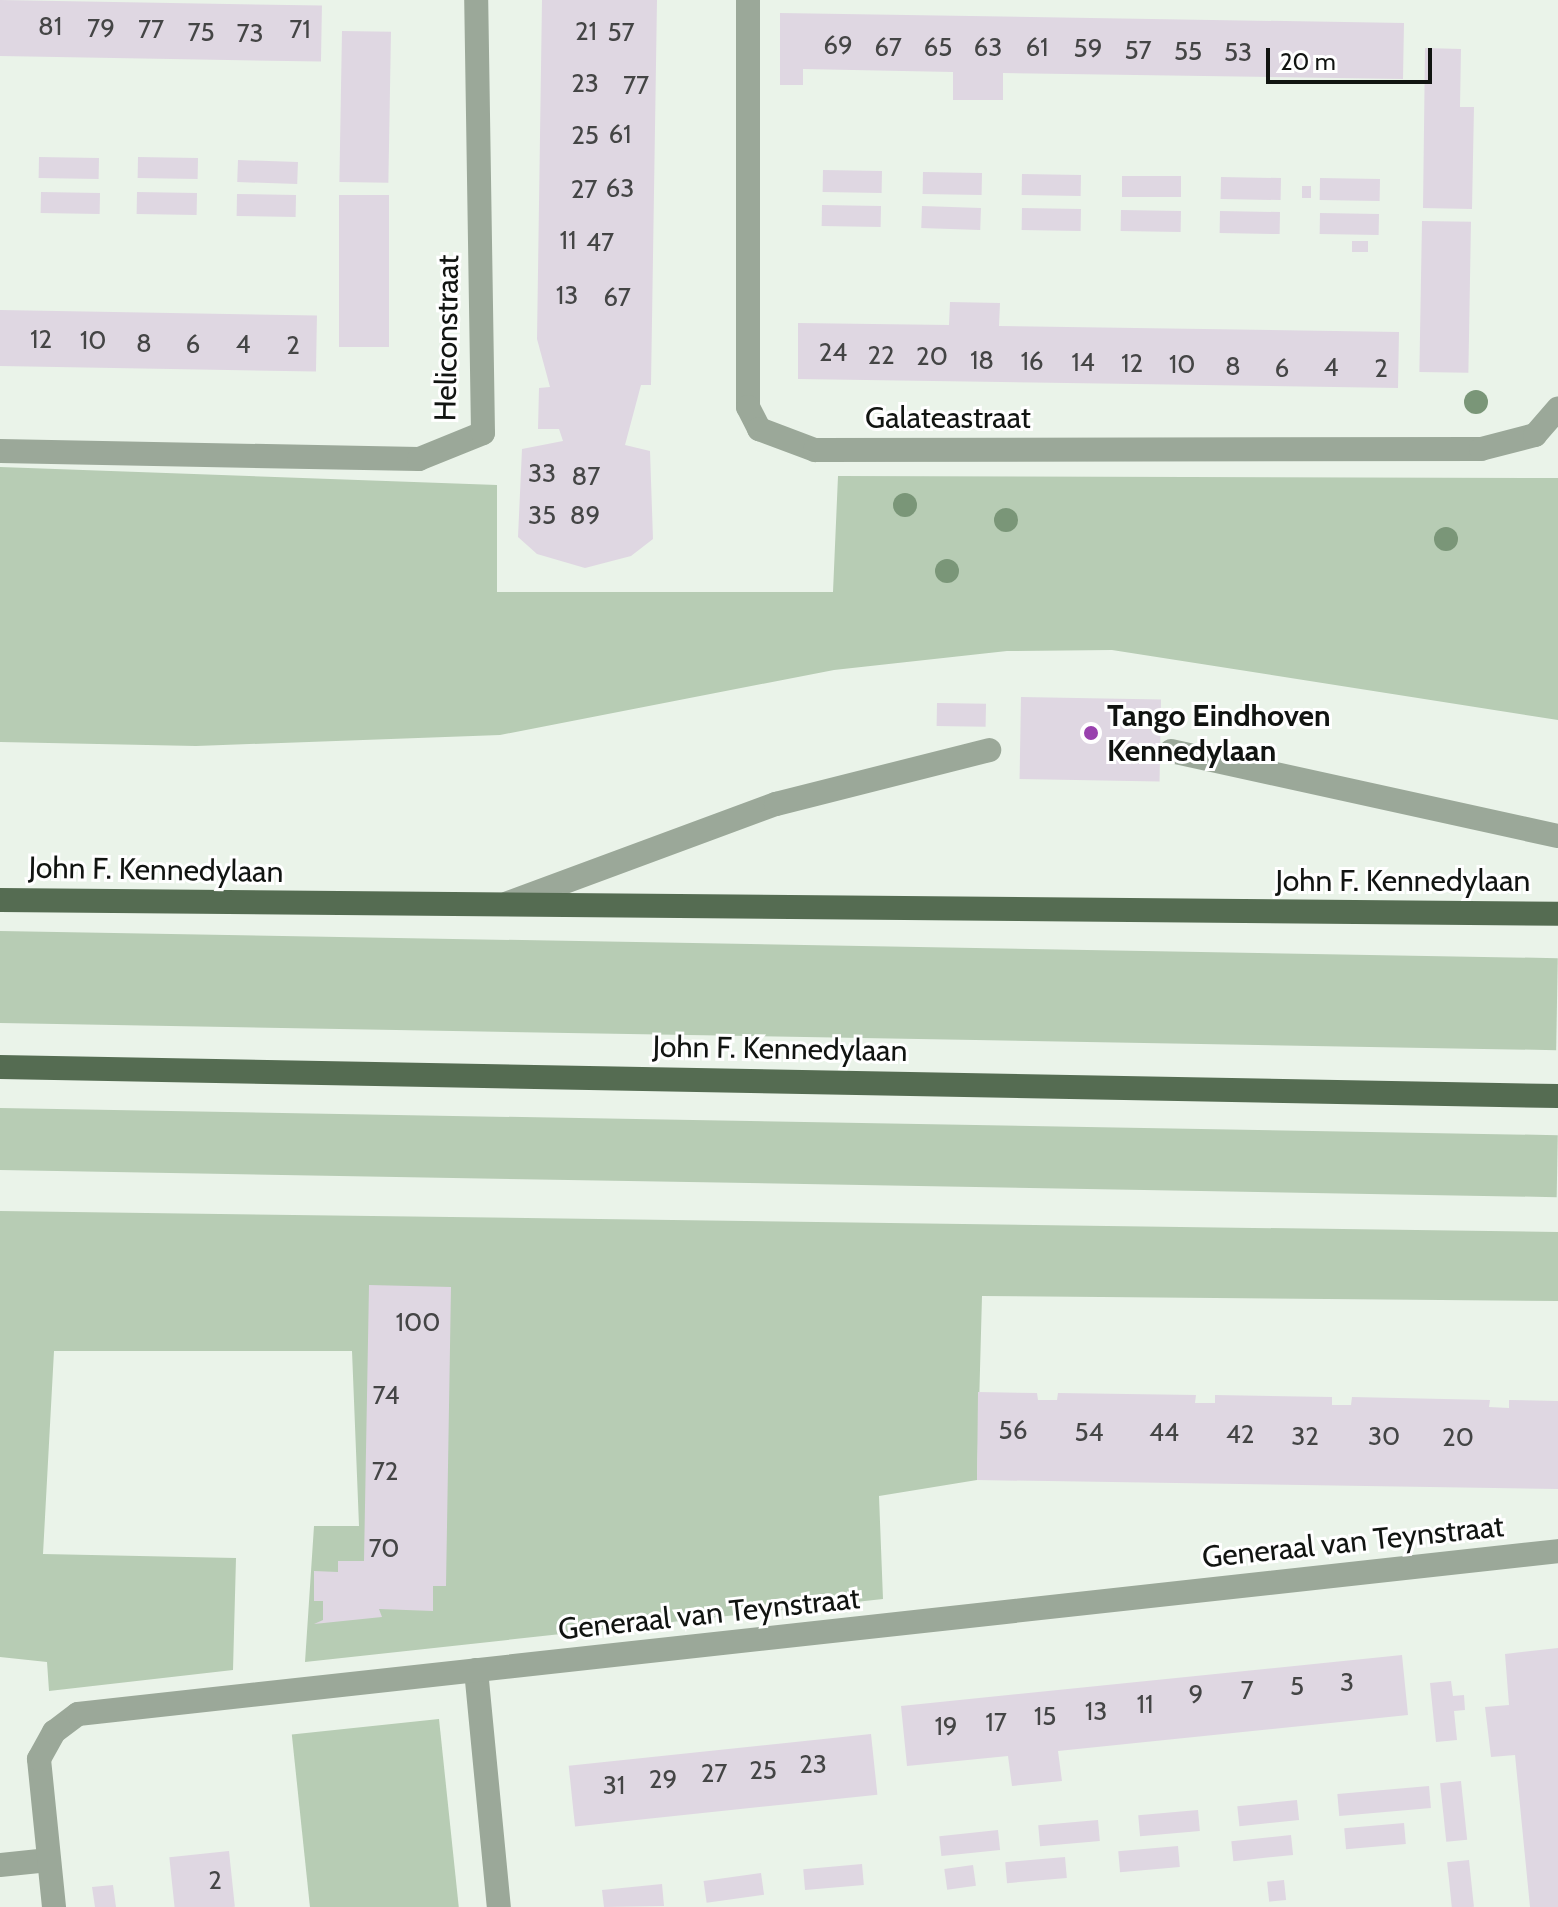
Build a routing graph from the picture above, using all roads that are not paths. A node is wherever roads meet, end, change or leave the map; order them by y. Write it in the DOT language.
graph roads {
  1 [pos="476,0"];
  2 [pos="748,0"];
  3 [pos="1558,409"];
  4 [pos="0,451"];
  5 [pos="989,750"];
  6 [pos="1171,751"];
  7 [pos="1558,836"];
  8 [pos="0,900"];
  9 [pos="496,908"];
  10 [pos="1558,914"];
  11 [pos="0,1067"];
  12 [pos="1558,1096"];
  13 [pos="1558,1551"];
  14 [pos="476,1670"];
  15 [pos="49,1860"];
  16 [pos="0,1865"];
  17 [pos="54,1907"];
  18 [pos="499,1907"];
  1 -- 4 [label="street, Heliconstraat"];
  2 -- 3 [label="street, Galateastraat"];
  5 -- 9 [label="street"];
  6 -- 7 [label="street"];
  8 -- 9 [label="main road, John F. Kennedylaan"];
  9 -- 10 [label="main road, John F. Kennedylaan"];
  11 -- 12 [label="main road, John F. Kennedylaan"];
  13 -- 14 [label="street, Generaal van Teynstraat"];
  14 -- 15 [label="street, Generaal van Teynstraat"];
  14 -- 18 [label="street"];
  15 -- 16 [label="street"];
  15 -- 17 [label="street, Generaal van Teynstraat"];
}
